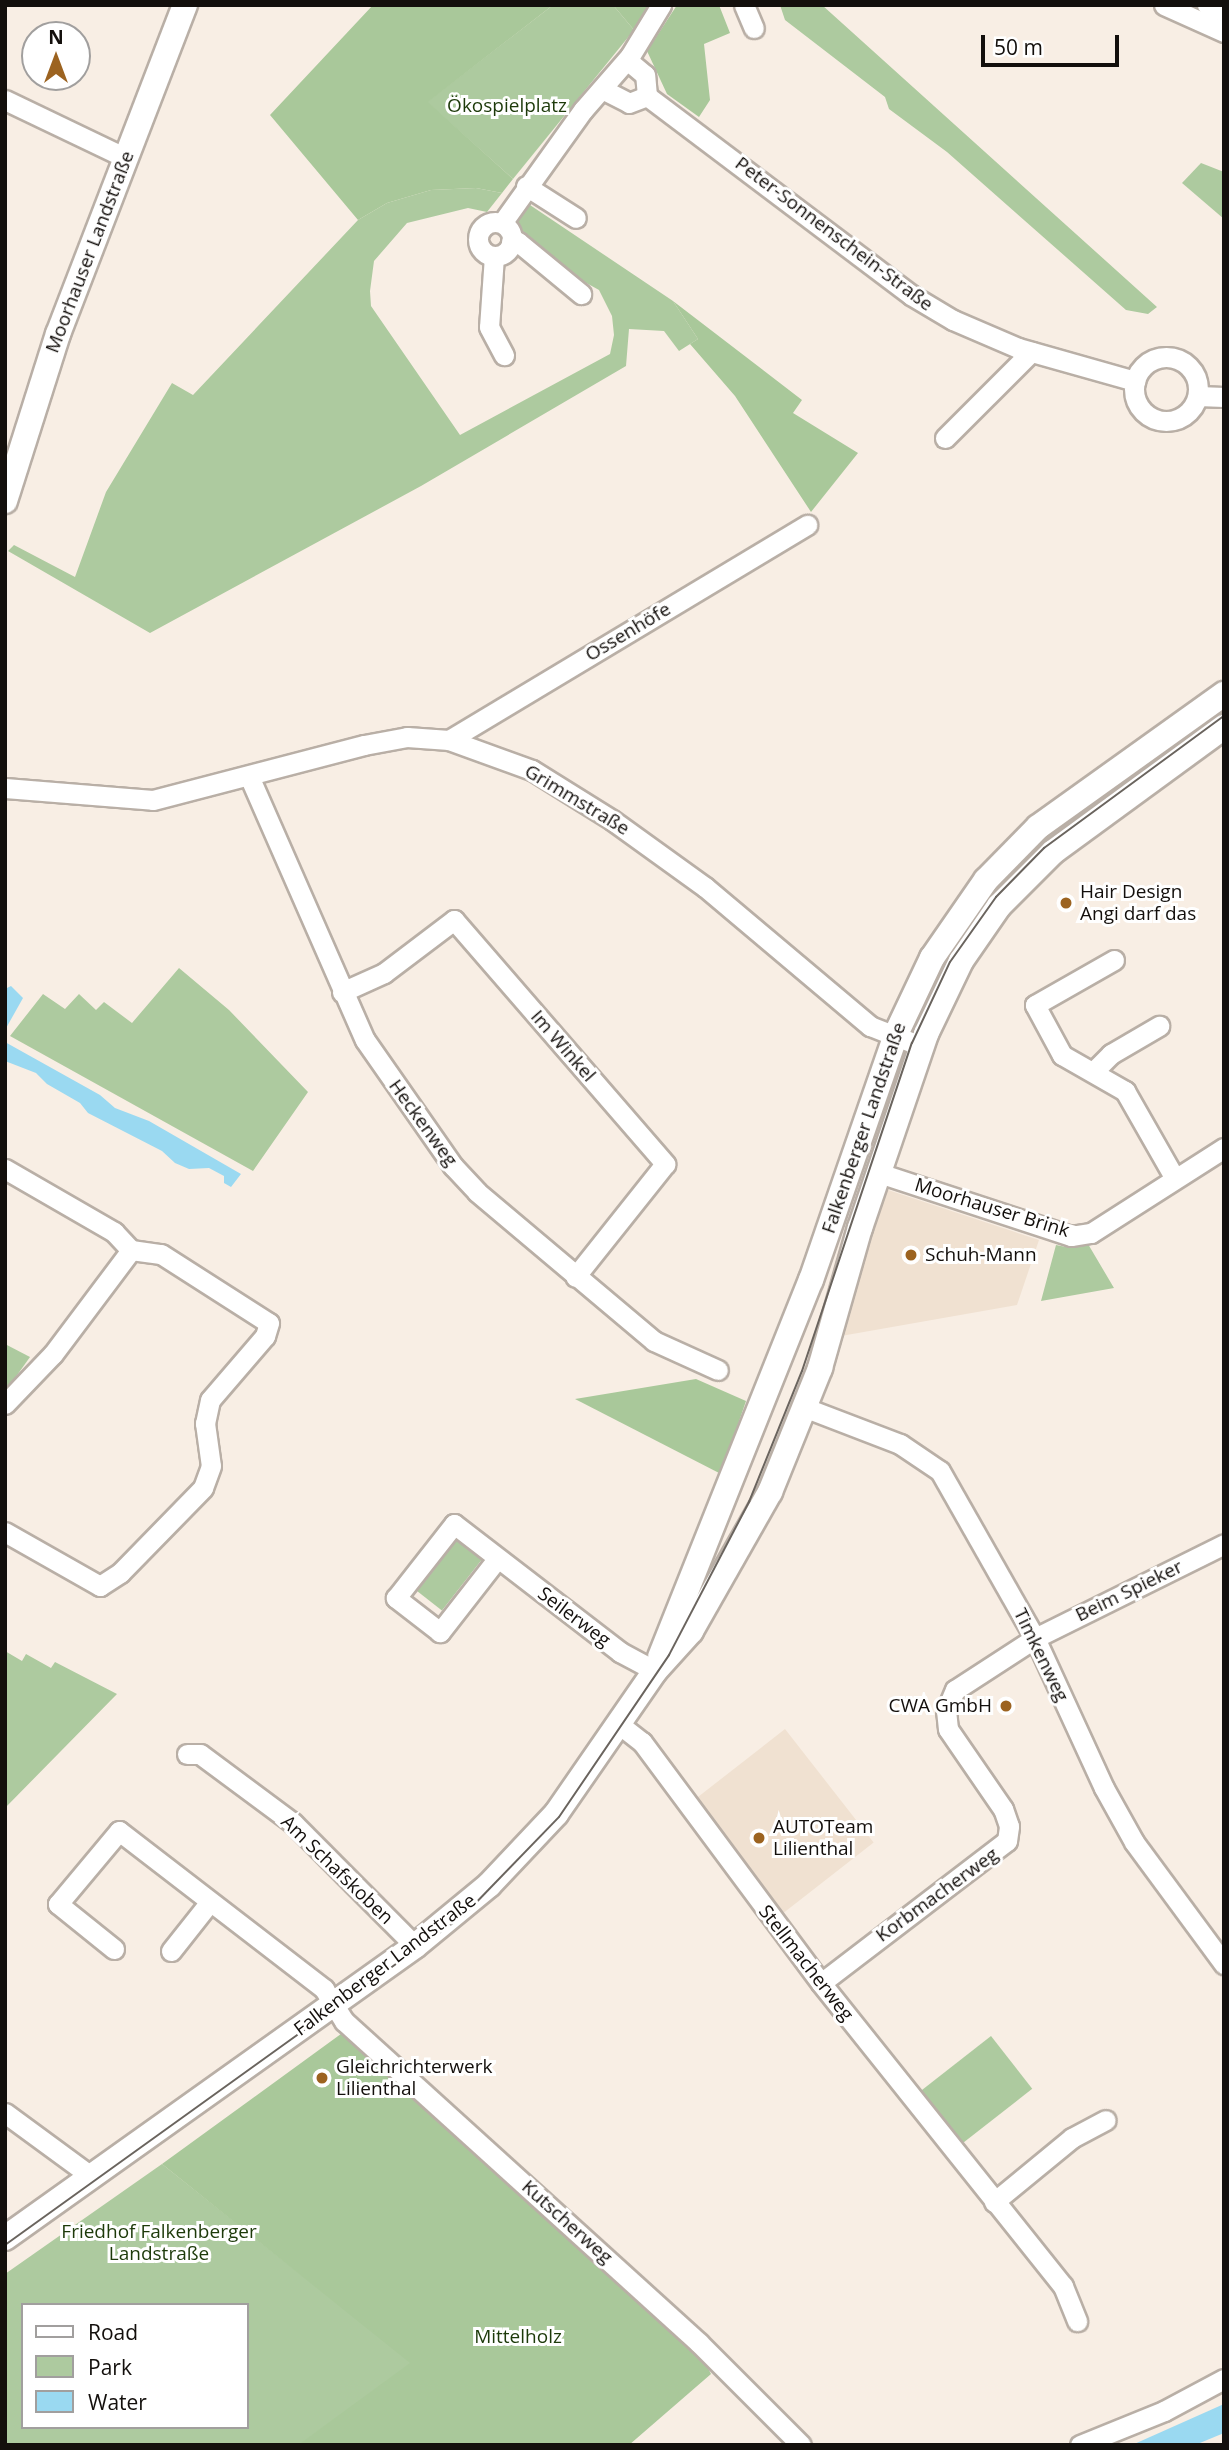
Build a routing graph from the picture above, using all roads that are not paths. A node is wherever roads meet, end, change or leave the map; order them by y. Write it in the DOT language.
graph roads {
  1 [pos="184,5"];
  2 [pos="661,5"];
  3 [pos="744,5"];
  4 [pos="1164,5"];
  5 [pos="1207,5"];
  6 [pos="1224,12"];
  7 [pos="754,28"];
  8 [pos="1224,32"];
  9 [pos="627,60"];
  10 [pos="602,89"];
  11 [pos="647,96"];
  12 [pos="5,100"];
  13 [pos="126,158"];
  14 [pos="526,187"];
  15 [pos="576,218"];
  16 [pos="502,223"];
  17 [pos="511,242"];
  18 [pos="494,256"];
  19 [pos="581,294"];
  20 [pos="1031,352"];
  21 [pos="504,355"];
  22 [pos="1135,381"];
  23 [pos="1198,396"];
  24 [pos="1224,397"];
  25 [pos="945,438"];
  26 [pos="5,501"];
  27 [pos="807,525"];
  28 [pos="1224,694"];
  29 [pos="1224,727"];
  30 [pos="449,740"];
  31 [pos="249,776"];
  32 [pos="5,788"];
  33 [pos="1114,960"];
  34 [pos="342,992"];
  35 [pos="1159,1026"];
  36 [pos="895,1038"];
  37 [pos="921,1046"];
  38 [pos="1095,1070"];
  39 [pos="1224,1148"];
  40 [pos="6,1173"];
  41 [pos="879,1173"];
  42 [pos="1174,1177"];
  43 [pos="131,1250"];
  44 [pos="575,1277"];
  45 [pos="718,1370"];
  46 [pos="5,1404"];
  47 [pos="806,1408"];
  48 [pos="5,1532"];
  49 [pos="1224,1544"];
  50 [pos="497,1559"];
  51 [pos="1035,1638"];
  52 [pos="655,1671"];
  53 [pos="620,1725"];
  54 [pos="187,1754"];
  55 [pos="209,1903"];
  56 [pos="415,1946"];
  57 [pos="114,1949"];
  58 [pos="171,1951"];
  59 [pos="1224,1964"];
  60 [pos="821,1983"];
  61 [pos="332,2002"];
  62 [pos="5,2113"];
  63 [pos="1106,2120"];
  64 [pos="92,2177"];
  65 [pos="995,2202"];
  66 [pos="5,2238"];
  67 [pos="1077,2321"];
  68 [pos="1224,2379"];
  69 [pos="801,2445"];
  70 [pos="1080,2445"];
  1 -- 13 [label="street, Moorhauser Landstraße"];
  2 -- 9 [label="street"];
  3 -- 7 [label="street"];
  4 -- 8 [label="street"];
  5 -- 6 [label="street"];
  9 -- 10 [label="street"];
  9 -- 11 [label="street"];
  10 -- 11 [label="street"];
  10 -- 14 [label="street"];
  11 -- 20 [label="street, Peter-Sonnenschein-Straße"];
  12 -- 13 [label="street"];
  13 -- 26 [label="street, Moorhauser Landstraße"];
  14 -- 15 [label="street"];
  14 -- 16 [label="street"];
  16 -- 17 [label="street"];
  16 -- 18 [label="street"];
  17 -- 18 [label="street"];
  17 -- 19 [label="street"];
  18 -- 21 [label="street"];
  20 -- 22 [label="street, Peter-Sonnenschein-Straße"];
  20 -- 25 [label="street"];
  22 -- 23 [label="street"];
  22 -- 23 [label="street"];
  23 -- 24 [label="street"];
  27 -- 30 [label="street, Ossenhöfe"];
  28 -- 36 [label="street, Falkenberger Landstraße"];
  29 -- 37 [label="street, Falkenberger Landstraße"];
  30 -- 31 [label="street, Grimmstraße"];
  30 -- 36 [label="street, Grimmstraße"];
  31 -- 32 [label="street, Grimmstraße"];
  31 -- 34 [label="street, Heckenweg"];
  33 -- 38 [label="street"];
  34 -- 44 [label="street, Heckenweg"];
  34 -- 44 [label="street, Im Winkel"];
  35 -- 38 [label="street"];
  36 -- 37 [label="street, Grimmstraße"];
  36 -- 52 [label="street, Falkenberger Landstraße"];
  37 -- 41 [label="street, Falkenberger Landstraße"];
  38 -- 42 [label="street"];
  39 -- 42 [label="street, Moorhauser Brink"];
  40 -- 43 [label="street"];
  41 -- 42 [label="street, Moorhauser Brink"];
  41 -- 47 [label="street, Falkenberger Landstraße"];
  43 -- 46 [label="street"];
  43 -- 48 [label="street"];
  44 -- 45 [label="street, Heckenweg"];
  47 -- 51 [label="street, Timkenweg"];
  47 -- 52 [label="street, Falkenberger Landstraße"];
  49 -- 51 [label="street, Beim Spieker"];
  50 -- 50 [label="street, Seilerweg"];
  50 -- 52 [label="street, Seilerweg"];
  51 -- 59 [label="street, Timkenweg"];
  51 -- 60 [label="street, Korbmacherweg"];
  52 -- 53 [label="street, Falkenberger Landstraße"];
  53 -- 56 [label="street, Falkenberger Landstraße"];
  53 -- 60 [label="street, Stellmacherweg"];
  54 -- 56 [label="street, Am Schafskoben"];
  55 -- 57 [label="street, Falkenberger Landstraße"];
  55 -- 58 [label="street"];
  55 -- 61 [label="street, Falkenberger Landstraße"];
  56 -- 61 [label="street, Falkenberger Landstraße"];
  60 -- 65 [label="street, Stellmacherweg"];
  61 -- 64 [label="street, Falkenberger Landstraße"];
  61 -- 69 [label="street, Kutscherweg"];
  62 -- 64 [label="street"];
  63 -- 65 [label="street"];
  64 -- 66 [label="street, Falkenberger Landstraße"];
  65 -- 67 [label="street, Stellmacherweg"];
  68 -- 70 [label="street"];
}
